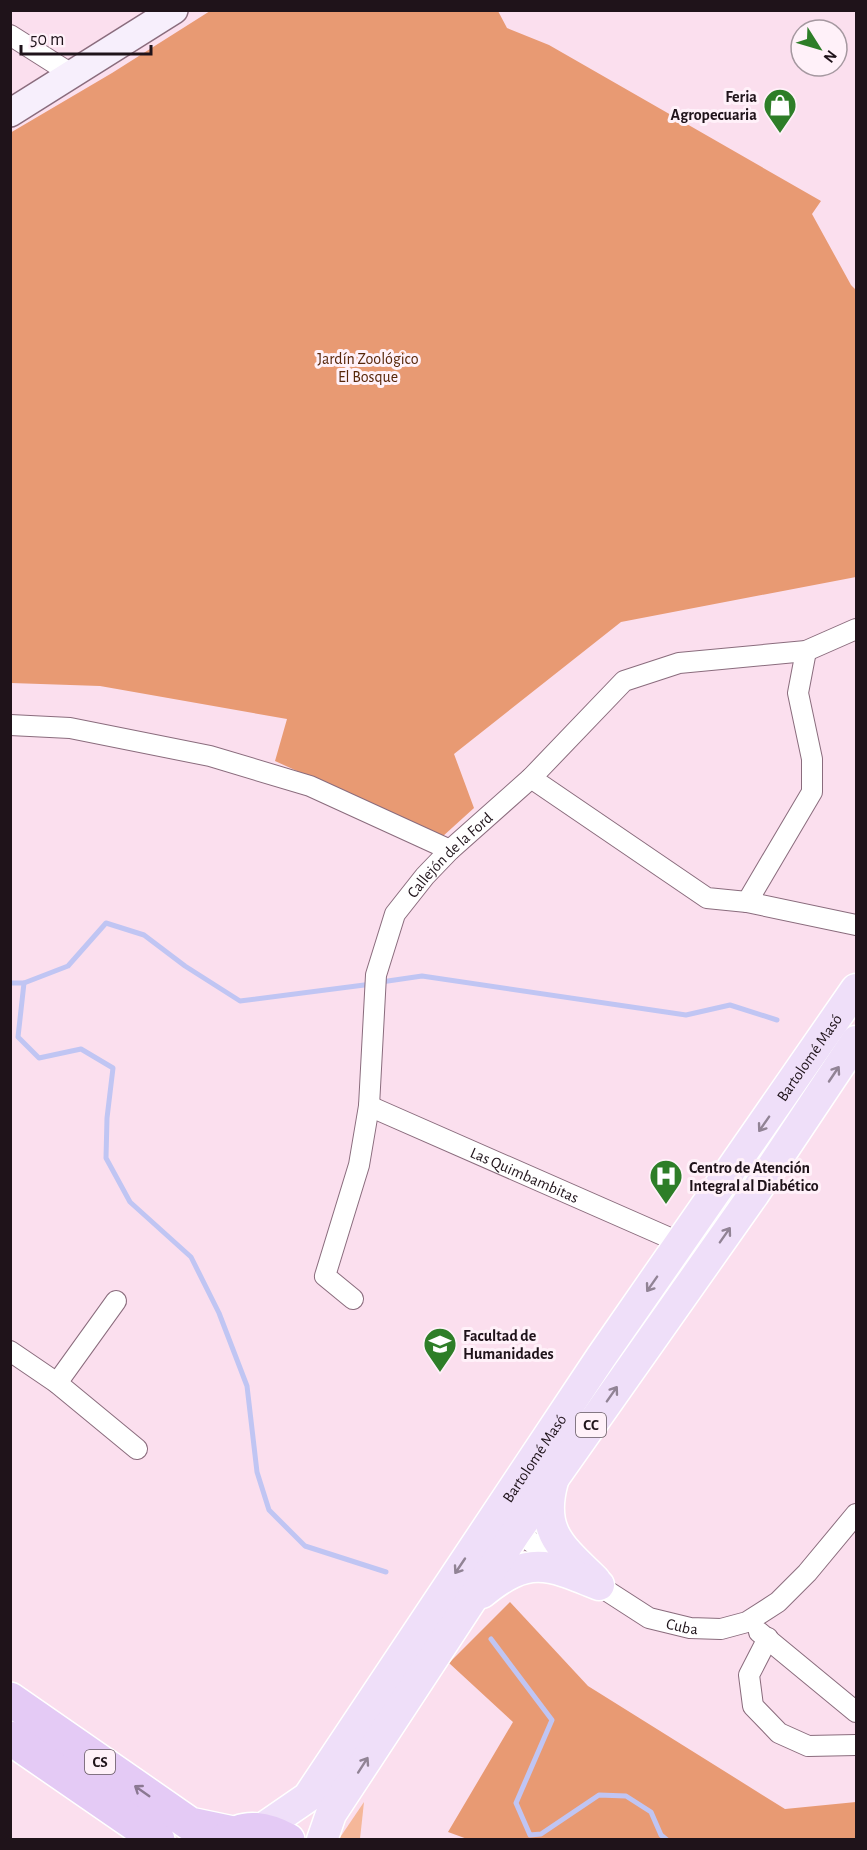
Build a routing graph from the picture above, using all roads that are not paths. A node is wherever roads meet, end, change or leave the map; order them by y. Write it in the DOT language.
graph roads {
  1 [pos="174,10"];
  2 [pos="10,35"];
  3 [pos="73,75"];
  4 [pos="10,113"];
  5 [pos="856,628"];
  6 [pos="806,651"];
  7 [pos="10,725"];
  8 [pos="531,778"];
  9 [pos="450,850"];
  10 [pos="747,902"];
  11 [pos="856,925"];
  12 [pos="856,989"];
  13 [pos="856,1041"];
  14 [pos="369,1106"];
  15 [pos="681,1243"];
  16 [pos="353,1299"];
  17 [pos="116,1301"];
  18 [pos="10,1351"];
  19 [pos="57,1383"];
  20 [pos="137,1449"];
  21 [pos="555,1476"];
  22 [pos="856,1514"];
  23 [pos="504,1525"];
  24 [pos="599,1585"];
  25 [pos="461,1614"];
  26 [pos="747,1622"];
  27 [pos="768,1638"];
  28 [pos="10,1699"];
  29 [pos="856,1712"];
  30 [pos="45,1723"];
  31 [pos="10,1738"];
  32 [pos="856,1745"];
  33 [pos="38,1757"];
  34 [pos="252,1835"];
  35 [pos="158,1839"];
  36 [pos="322,1839"];
  1 -- 3 [label="street"];
  2 -- 3 [label="street"];
  3 -- 4 [label="street"];
  5 -- 6 [label="street, Callejón de la Ford"];
  6 -- 8 [label="street, Callejón de la Ford"];
  6 -- 10 [label="street"];
  7 -- 9 [label="street"];
  8 -- 9 [label="street, Callejón de la Ford"];
  8 -- 10 [label="street"];
  9 -- 14 [label="street, Callejón de la Ford"];
  10 -- 11 [label="street"];
  12 -- 15 [label="main road, Bartolomé Masó / CC, one-way"];
  21 -- 13 [label="main road, Bartolomé Masó / CC, one-way"];
  14 -- 15 [label="street, Las Quimbambitas"];
  14 -- 16 [label="street, Callejón de la Ford"];
  15 -- 23 [label="main road, Bartolomé Masó / CC, one-way"];
  17 -- 19 [label="street"];
  18 -- 19 [label="street"];
  19 -- 20 [label="street"];
  21 -- 23 [label="main road, Bartolomé Masó / CC"];
  21 -- 24 [label="main road"];
  22 -- 26 [label="street, Cuba"];
  23 -- 24 [label="street, Cuba"];
  23 -- 25 [label="main road, Bartolomé Masó / CC"];
  23 -- 34 [label="main road, Bartolomé Masó / CC, one-way"];
  24 -- 25 [label="main road"];
  24 -- 26 [label="street, Cuba"];
  36 -- 25 [label="main road, Bartolomé Masó / CC, one-way"];
  26 -- 27 [label="street"];
  27 -- 29 [label="street"];
  27 -- 32 [label="street"];
  28 -- 30 [label="highway, CS"];
  30 -- 33 [label="highway"];
  34 -- 30 [label="highway, CS, one-way"];
  31 -- 33 [label="highway, CS"];
  33 -- 35 [label="highway, CS"];
}
